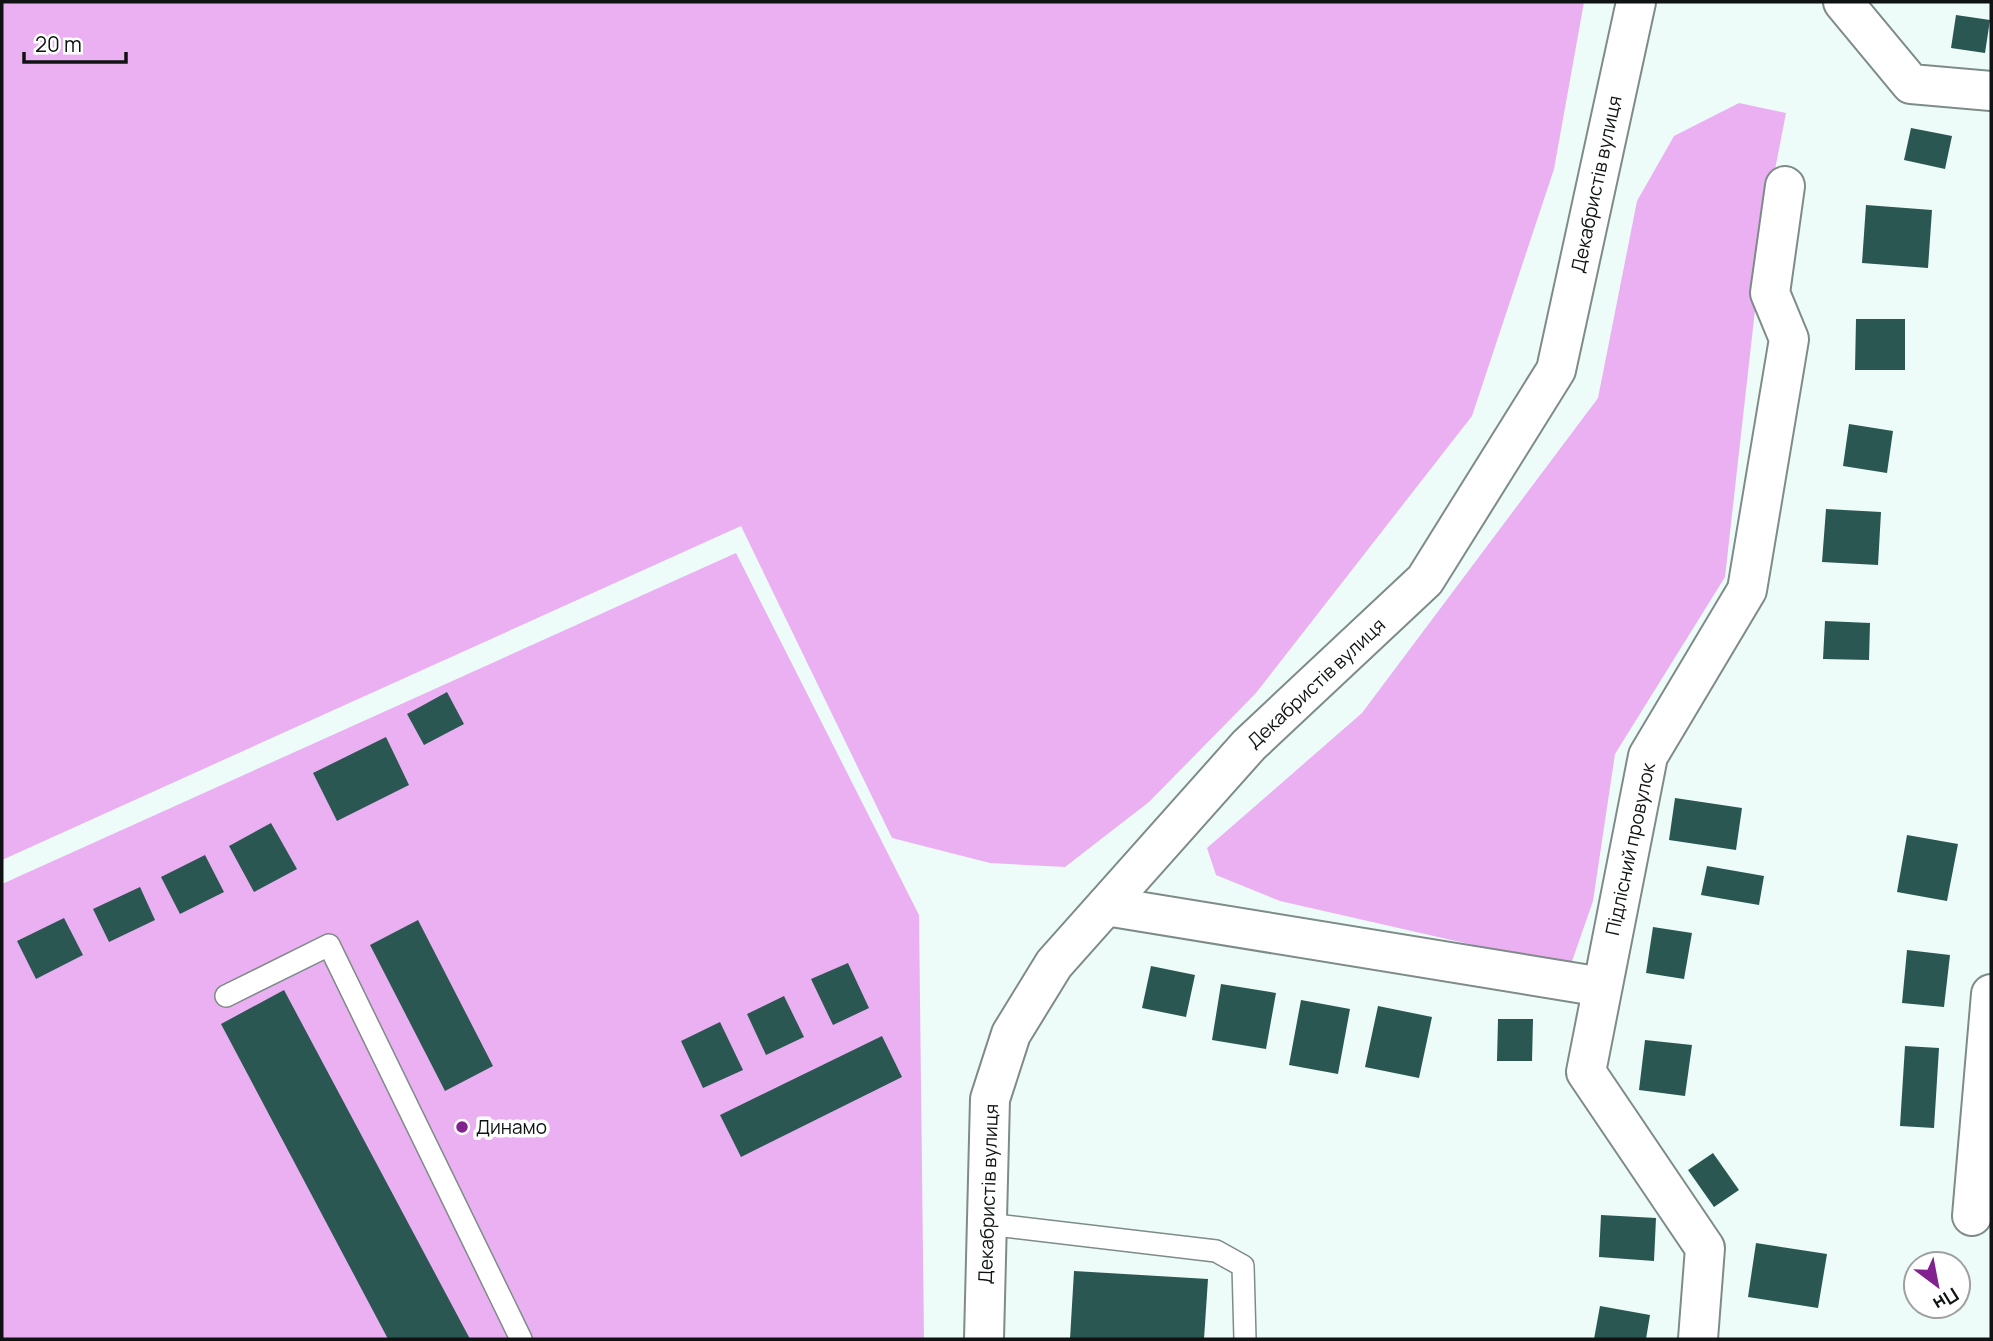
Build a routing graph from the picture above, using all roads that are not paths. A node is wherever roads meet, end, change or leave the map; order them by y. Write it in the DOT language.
graph roads {
  1 [pos="1636,2"];
  2 [pos="1848,4"];
  3 [pos="1991,91"];
  4 [pos="1785,186"];
  5 [pos="1106,906"];
  6 [pos="1602,988"];
  7 [pos="1991,994"];
  8 [pos="226,996"];
  9 [pos="1972,1216"];
  10 [pos="987,1224"];
  11 [pos="521,1339"];
  12 [pos="984,1339"];
  13 [pos="1245,1339"];
  14 [pos="1698,1339"];
  1 -- 5 [label="street, Декабристів вулиця"];
  2 -- 3 [label="street"];
  4 -- 6 [label="street, Підлісний провулок"];
  5 -- 6 [label="street"];
  5 -- 10 [label="street, Декабристів вулиця"];
  6 -- 14 [label="street, Підлісний провулок"];
  7 -- 9 [label="street"];
  8 -- 11 [label="lane"];
  10 -- 12 [label="street, Декабристів вулиця"];
  10 -- 13 [label="lane"];
}
